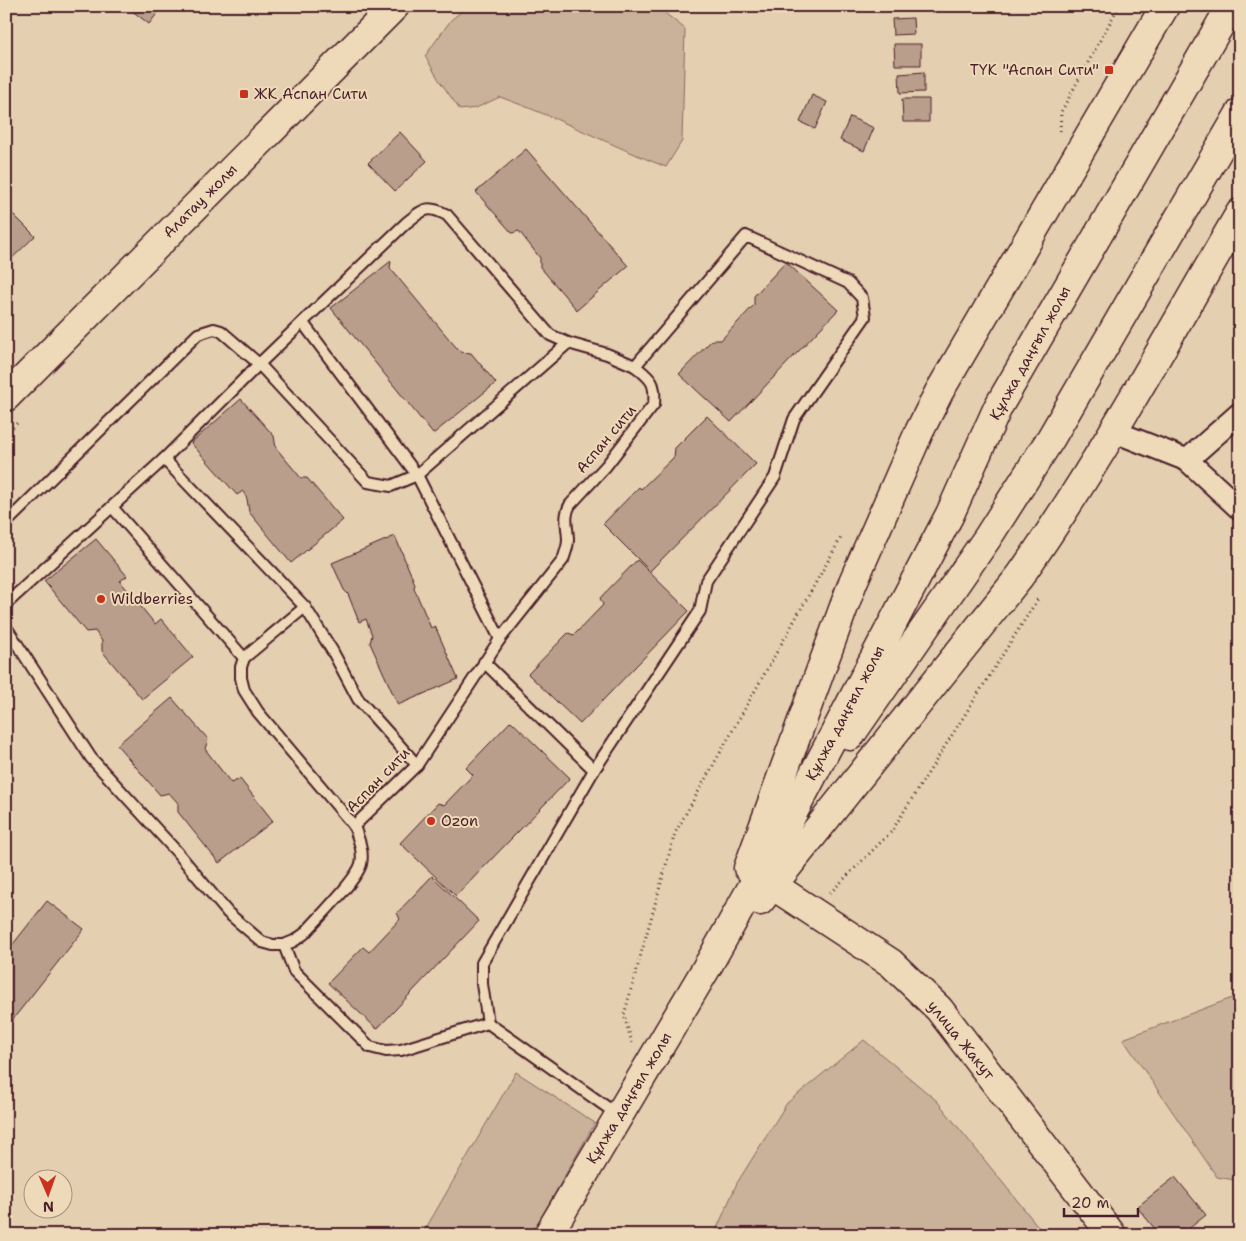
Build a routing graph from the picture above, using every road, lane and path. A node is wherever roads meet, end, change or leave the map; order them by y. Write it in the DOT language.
graph roads {
  1 [pos="395,6"];
  2 [pos="1165,6"];
  3 [pos="1231,6"];
  4 [pos="1240,113"];
  5 [pos="1240,213"];
  6 [pos="303,323"];
  7 [pos="568,343"];
  8 [pos="259,364"];
  9 [pos="635,366"];
  10 [pos="6,397"];
  11 [pos="1240,413"];
  12 [pos="1113,431"];
  13 [pos="164,459"];
  14 [pos="1186,460"];
  15 [pos="417,476"];
  16 [pos="112,507"];
  17 [pos="1240,509"];
  18 [pos="6,523"];
  19 [pos="6,604"];
  20 [pos="305,607"];
  21 [pos="6,627"];
  22 [pos="500,638"];
  23 [pos="244,658"];
  24 [pos="484,662"];
  25 [pos="417,765"];
  26 [pos="594,770"];
  27 [pos="354,826"];
  28 [pos="783,832"];
  29 [pos="772,885"];
  30 [pos="284,945"];
  31 [pos="710,962"];
  32 [pos="488,1023"];
  33 [pos="619,1116"];
  34 [pos="548,1235"];
  35 [pos="1112,1235"];
  1 -- 10 [label="main road, Алатау жолы"];
  2 -- 31 [label="main road"];
  3 -- 28 [label="main road, Құлжа даңғыл жолы"];
  4 -- 28 [label="main road, Құлжа даңғыл жолы"];
  5 -- 12 [label="main road"];
  6 -- 7 [label="lane"];
  6 -- 8 [label="lane"];
  6 -- 15 [label="lane"];
  7 -- 9 [label="lane"];
  7 -- 15 [label="lane"];
  8 -- 13 [label="lane"];
  8 -- 15 [label="lane"];
  8 -- 18 [label="lane"];
  9 -- 22 [label="lane, Аспан сити"];
  9 -- 26 [label="lane"];
  11 -- 14 [label="street"];
  12 -- 14 [label="street"];
  12 -- 29 [label="main road"];
  13 -- 16 [label="lane"];
  13 -- 20 [label="lane"];
  14 -- 17 [label="street"];
  15 -- 22 [label="lane"];
  16 -- 19 [label="lane"];
  16 -- 23 [label="lane"];
  20 -- 23 [label="lane"];
  20 -- 25 [label="lane"];
  21 -- 30 [label="lane"];
  22 -- 24 [label="lane, Аспан сити"];
  23 -- 27 [label="lane"];
  24 -- 25 [label="lane, Аспан сити"];
  24 -- 26 [label="lane"];
  25 -- 27 [label="lane, Аспан сити"];
  26 -- 32 [label="lane"];
  27 -- 30 [label="lane, Аспан сити"];
  28 -- 31 [label="main road"];
  29 -- 31 [label="main road"];
  29 -- 35 [label="main road, улица Жакут"];
  30 -- 32 [label="lane"];
  31 -- 33 [label="main road, Құлжа даңғыл жолы"];
  32 -- 33 [label="lane"];
  33 -- 34 [label="main road, Құлжа даңғыл жолы"];
}
